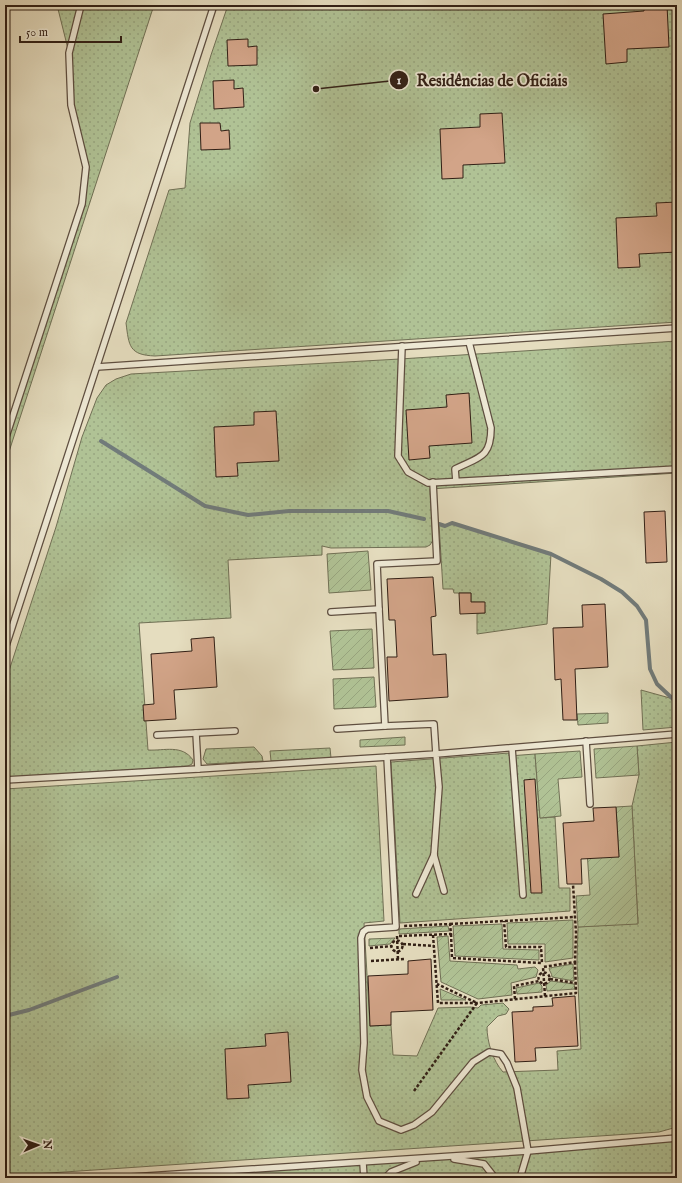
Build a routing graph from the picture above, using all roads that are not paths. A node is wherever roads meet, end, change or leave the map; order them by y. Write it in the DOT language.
graph roads {
  1 [pos="81,5"];
  2 [pos="214,5"];
  3 [pos="677,328"];
  4 [pos="469,342"];
  5 [pos="402,346"];
  6 [pos="97,366"];
  7 [pos="5,440"];
  8 [pos="677,469"];
  9 [pos="456,481"];
  10 [pos="433,482"];
  11 [pos="379,609"];
  12 [pos="331,612"];
  13 [pos="5,649"];
  14 [pos="386,726"];
  15 [pos="337,729"];
  16 [pos="235,732"];
  17 [pos="196,733"];
  18 [pos="677,734"];
  19 [pos="157,735"];
  20 [pos="586,742"];
  21 [pos="512,748"];
  22 [pos="436,754"];
  23 [pos="387,757"];
  24 [pos="198,769"];
  25 [pos="5,780"];
  26 [pos="590,804"];
  27 [pos="434,855"];
  28 [pos="444,891"];
  29 [pos="416,894"];
  30 [pos="523,895"];
  31 [pos="677,1138"];
  32 [pos="528,1151"];
  33 [pos="436,1158"];
  34 [pos="363,1163"];
  35 [pos="116,1178"];
  36 [pos="364,1178"];
  37 [pos="385,1178"];
  38 [pos="495,1178"];
  39 [pos="520,1178"];
  1 -- 7 [label="lane"];
  2 -- 6 [label="lane"];
  3 -- 4 [label="lane"];
  4 -- 5 [label="lane"];
  4 -- 9 [label="lane"];
  5 -- 6 [label="lane"];
  5 -- 10 [label="lane"];
  6 -- 13 [label="lane"];
  8 -- 9 [label="lane"];
  9 -- 10 [label="lane"];
  10 -- 11 [label="lane"];
  11 -- 12 [label="lane"];
  11 -- 14 [label="lane"];
  14 -- 15 [label="lane"];
  14 -- 22 [label="lane"];
  16 -- 17 [label="lane"];
  17 -- 19 [label="lane"];
  17 -- 24 [label="lane"];
  18 -- 20 [label="lane"];
  20 -- 21 [label="lane"];
  20 -- 26 [label="lane"];
  21 -- 22 [label="lane"];
  21 -- 30 [label="lane"];
  22 -- 23 [label="lane"];
  22 -- 27 [label="lane"];
  23 -- 24 [label="lane"];
  23 -- 32 [label="lane"];
  24 -- 25 [label="lane"];
  27 -- 28 [label="lane"];
  27 -- 29 [label="lane"];
  31 -- 32 [label="lane"];
  32 -- 33 [label="lane"];
  32 -- 39 [label="lane"];
  33 -- 34 [label="lane"];
  33 -- 37 [label="lane"];
  33 -- 38 [label="lane"];
  34 -- 35 [label="lane"];
  34 -- 36 [label="lane"];
}
